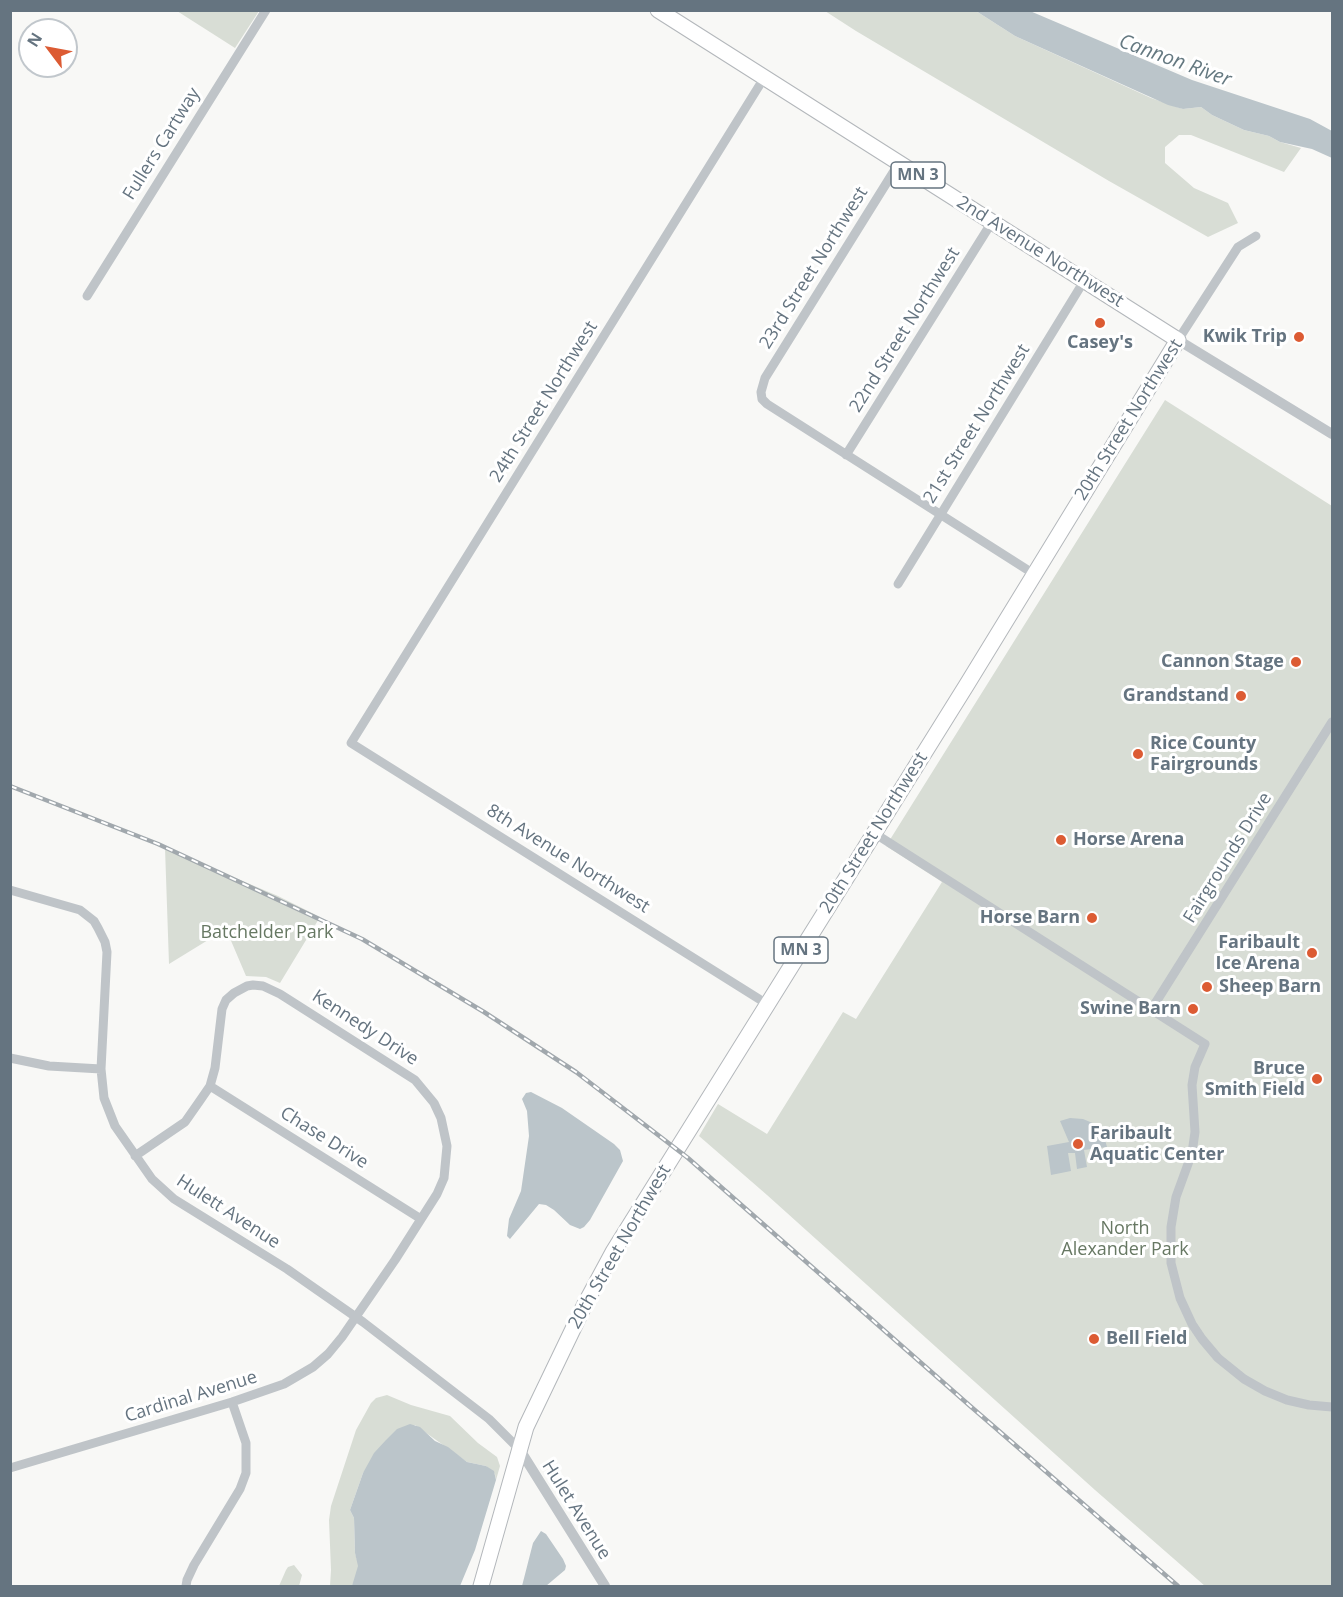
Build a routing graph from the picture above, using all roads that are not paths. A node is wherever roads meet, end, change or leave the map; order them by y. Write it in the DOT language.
graph roads {
  1 [pos="266,10"];
  2 [pos="658,10"];
  3 [pos="764,78"];
  4 [pos="899,163"];
  5 [pos="992,222"];
  6 [pos="1256,236"];
  7 [pos="1084,281"];
  8 [pos="87,296"];
  9 [pos="1178,340"];
  10 [pos="1332,434"];
  11 [pos="846,455"];
  12 [pos="941,515"];
  13 [pos="1034,574"];
  14 [pos="898,584"];
  15 [pos="1332,723"];
  16 [pos="351,743"];
  17 [pos="874,833"];
  18 [pos="10,890"];
  19 [pos="767,1004"];
  20 [pos="1151,1010"];
  21 [pos="10,1058"];
  22 [pos="101,1069"];
  23 [pos="210,1086"];
  24 [pos="135,1156"];
  25 [pos="421,1219"];
  26 [pos="356,1317"];
  27 [pos="232,1402"];
  28 [pos="1332,1407"];
  29 [pos="520,1450"];
  30 [pos="10,1468"];
  31 [pos="186,1587"];
  32 [pos="481,1587"];
  33 [pos="605,1587"];
  1 -- 8 [label="street, Fullers Cartway"];
  2 -- 3 [label="highway, 2nd Avenue Northwest / MN 3"];
  3 -- 4 [label="highway, 2nd Avenue Northwest / MN 3"];
  3 -- 16 [label="street, 24th Street Northwest"];
  4 -- 5 [label="highway, 2nd Avenue Northwest / MN 3"];
  4 -- 11 [label="street, 23rd Street Northwest"];
  5 -- 7 [label="highway, 2nd Avenue Northwest / MN 3"];
  5 -- 11 [label="street, 22nd Street Northwest"];
  6 -- 9 [label="street, 20th Street Northwest"];
  7 -- 9 [label="highway, 2nd Avenue Northwest / MN 3"];
  7 -- 12 [label="street, 21st Street Northwest"];
  9 -- 10 [label="street, 2nd Avenue Northwest"];
  9 -- 13 [label="highway, 20th Street Northwest / MN 3"];
  11 -- 12 [label="street"];
  12 -- 13 [label="street"];
  12 -- 14 [label="street, 21st Street Northwest"];
  13 -- 17 [label="highway, 20th Street Northwest / MN 3"];
  15 -- 20 [label="street, Fairgrounds Drive"];
  16 -- 19 [label="street, 8th Avenue Northwest"];
  17 -- 19 [label="highway, 20th Street Northwest / MN 3"];
  17 -- 20 [label="street"];
  18 -- 22 [label="street, Hulett Avenue"];
  19 -- 29 [label="highway, 20th Street Northwest / MN 3"];
  20 -- 28 [label="street"];
  21 -- 22 [label="street"];
  22 -- 24 [label="street, Hulett Avenue"];
  23 -- 24 [label="street, Kennedy Drive"];
  23 -- 25 [label="street, Chase Drive"];
  23 -- 25 [label="street, Kennedy Drive"];
  24 -- 26 [label="street, Hulett Avenue"];
  25 -- 26 [label="street, Kennedy Drive"];
  26 -- 27 [label="street, Cardinal Avenue"];
  26 -- 29 [label="street, Hulett Avenue"];
  27 -- 30 [label="street, Cardinal Avenue"];
  27 -- 31 [label="street"];
  29 -- 32 [label="highway, 20th Street Northwest / MN 3"];
  29 -- 33 [label="street, Hulet Avenue"];
}
